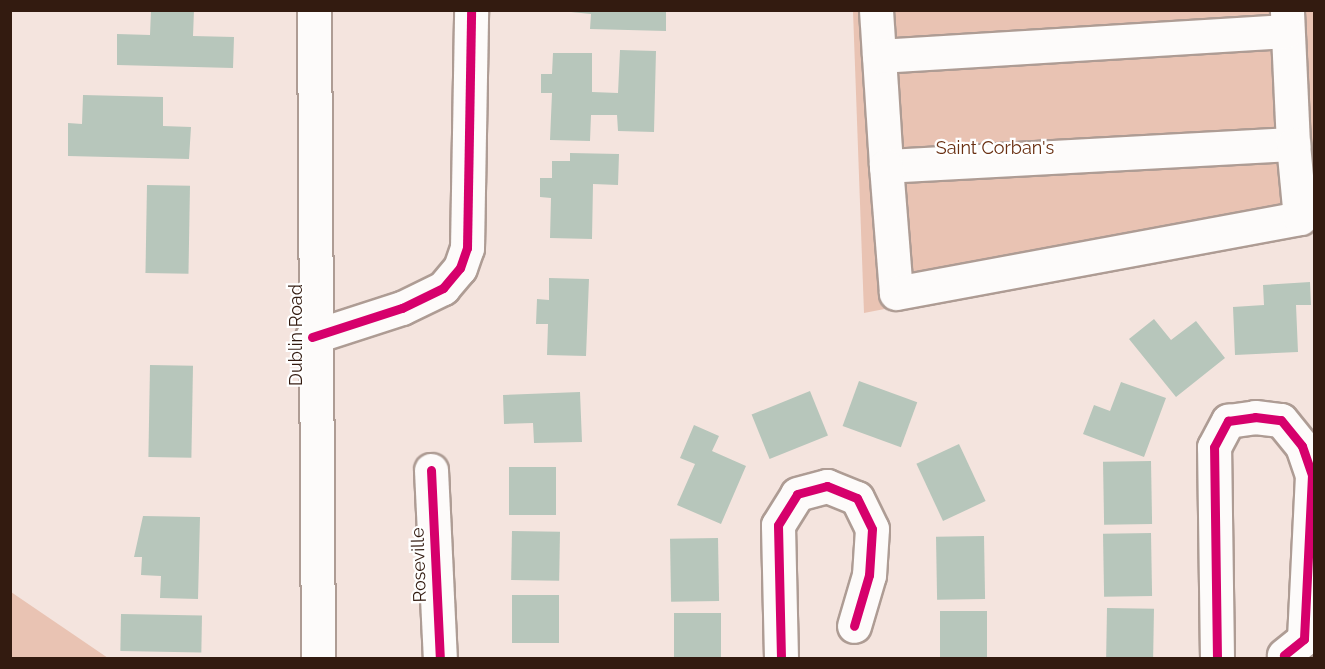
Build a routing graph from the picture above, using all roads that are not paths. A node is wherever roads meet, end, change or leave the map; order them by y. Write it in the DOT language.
graph roads {
  1 [pos="314,10"];
  2 [pos="471,10"];
  3 [pos="876,10"];
  4 [pos="1286,21"];
  5 [pos="879,56"];
  6 [pos="1293,144"];
  7 [pos="886,166"];
  8 [pos="312,337"];
  9 [pos="432,470"];
  10 [pos="854,626"];
  11 [pos="1284,655"];
  12 [pos="318,658"];
  13 [pos="440,658"];
  14 [pos="781,658"];
  15 [pos="1217,658"];
  1 -- 8 [label="street, Dublin Road"];
  2 -- 8 [label="street"];
  3 -- 5 [label="street"];
  4 -- 5 [label="street"];
  4 -- 6 [label="street"];
  5 -- 7 [label="street"];
  6 -- 7 [label="street"];
  6 -- 7 [label="street"];
  8 -- 12 [label="street, Dublin Road"];
  9 -- 13 [label="street, Roseville"];
  10 -- 14 [label="street"];
  11 -- 15 [label="street"];
}
